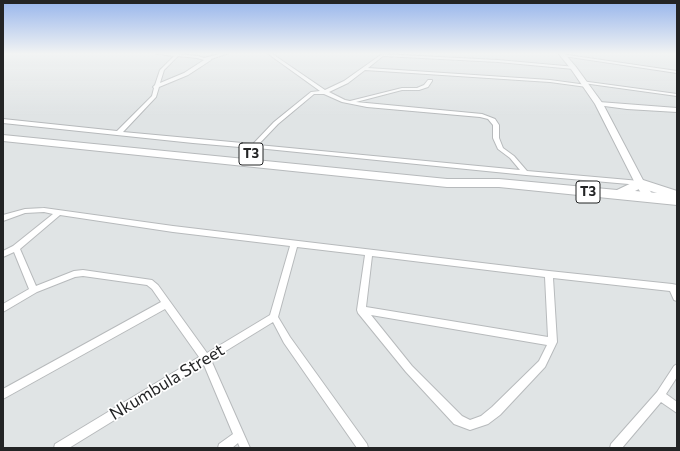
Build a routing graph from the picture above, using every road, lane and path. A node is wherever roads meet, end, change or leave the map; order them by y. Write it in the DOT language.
graph roads {
  1 [pos="160,74"];
  2 [pos="186,74"];
  3 [pos="298,74"];
  4 [pos="358,74"];
  5 [pos="443,74"];
  6 [pos="578,74"];
  7 [pos="430,81"];
  8 [pos="585,84"];
  9 [pos="155,88"];
  10 [pos="325,92"];
  11 [pos="677,95"];
  12 [pos="348,102"];
  13 [pos="599,104"];
  14 [pos="677,110"];
  15 [pos="3,121"];
  16 [pos="3,129"];
  17 [pos="119,133"];
  18 [pos="3,138"];
  19 [pos="253,154"];
  20 [pos="526,173"];
  21 [pos="640,183"];
  22 [pos="618,195"];
  23 [pos="677,195"];
  24 [pos="650,198"];
  25 [pos="677,200"];
  26 [pos="58,213"];
  27 [pos="3,218"];
  28 [pos="294,243"];
  29 [pos="16,248"];
  30 [pos="369,252"];
  31 [pos="3,254"];
  32 [pos="549,274"];
  33 [pos="674,287"];
  34 [pos="34,290"];
  35 [pos="677,297"];
  36 [pos="166,304"];
  37 [pos="3,308"];
  38 [pos="361,310"];
  39 [pos="274,316"];
  40 [pos="553,342"];
  41 [pos="206,358"];
  42 [pos="677,369"];
  43 [pos="3,394"];
  44 [pos="660,395"];
  45 [pos="677,408"];
  46 [pos="239,436"];
  47 [pos="617,447"];
  48 [pos="59,448"];
  49 [pos="223,448"];
  50 [pos="245,448"];
  51 [pos="363,448"];
  1 -- 9 [label="street"];
  2 -- 9 [label="street"];
  3 -- 10 [label="street"];
  4 -- 10 [label="street"];
  5 -- 8 [label="street"];
  6 -- 8 [label="street"];
  7 -- 12 [label="street"];
  8 -- 11 [label="street"];
  8 -- 13 [label="street"];
  9 -- 17 [label="street"];
  10 -- 12 [label="street"];
  10 -- 19 [label="street"];
  12 -- 20 [label="street"];
  13 -- 14 [label="street"];
  13 -- 21 [label="street"];
  15 -- 17 [label="street"];
  16 -- 19 [label="highway, T3"];
  17 -- 19 [label="street"];
  18 -- 19 [label="highway, T3"];
  19 -- 20 [label="street"];
  19 -- 22 [label="highway, T3"];
  20 -- 21 [label="street"];
  21 -- 22 [label="highway"];
  21 -- 23 [label="highway"];
  21 -- 24 [label="street"];
  22 -- 24 [label="highway, T3"];
  24 -- 25 [label="highway, T3"];
  26 -- 27 [label="street"];
  26 -- 28 [label="street"];
  26 -- 29 [label="street"];
  28 -- 30 [label="street"];
  28 -- 39 [label="street"];
  29 -- 31 [label="street"];
  29 -- 34 [label="street"];
  30 -- 32 [label="street"];
  30 -- 38 [label="street"];
  32 -- 33 [label="street"];
  32 -- 40 [label="street"];
  33 -- 35 [label="street"];
  34 -- 36 [label="street"];
  34 -- 37 [label="street"];
  36 -- 41 [label="street"];
  36 -- 43 [label="street"];
  38 -- 40 [label="street"];
  38 -- 40 [label="street"];
  39 -- 41 [label="street, Nkumbula Street"];
  39 -- 51 [label="street"];
  41 -- 46 [label="street"];
  41 -- 48 [label="street, Nkumbula Street"];
  42 -- 44 [label="street"];
  44 -- 45 [label="street"];
  44 -- 47 [label="street"];
  46 -- 49 [label="street"];
  46 -- 50 [label="street"];
}
